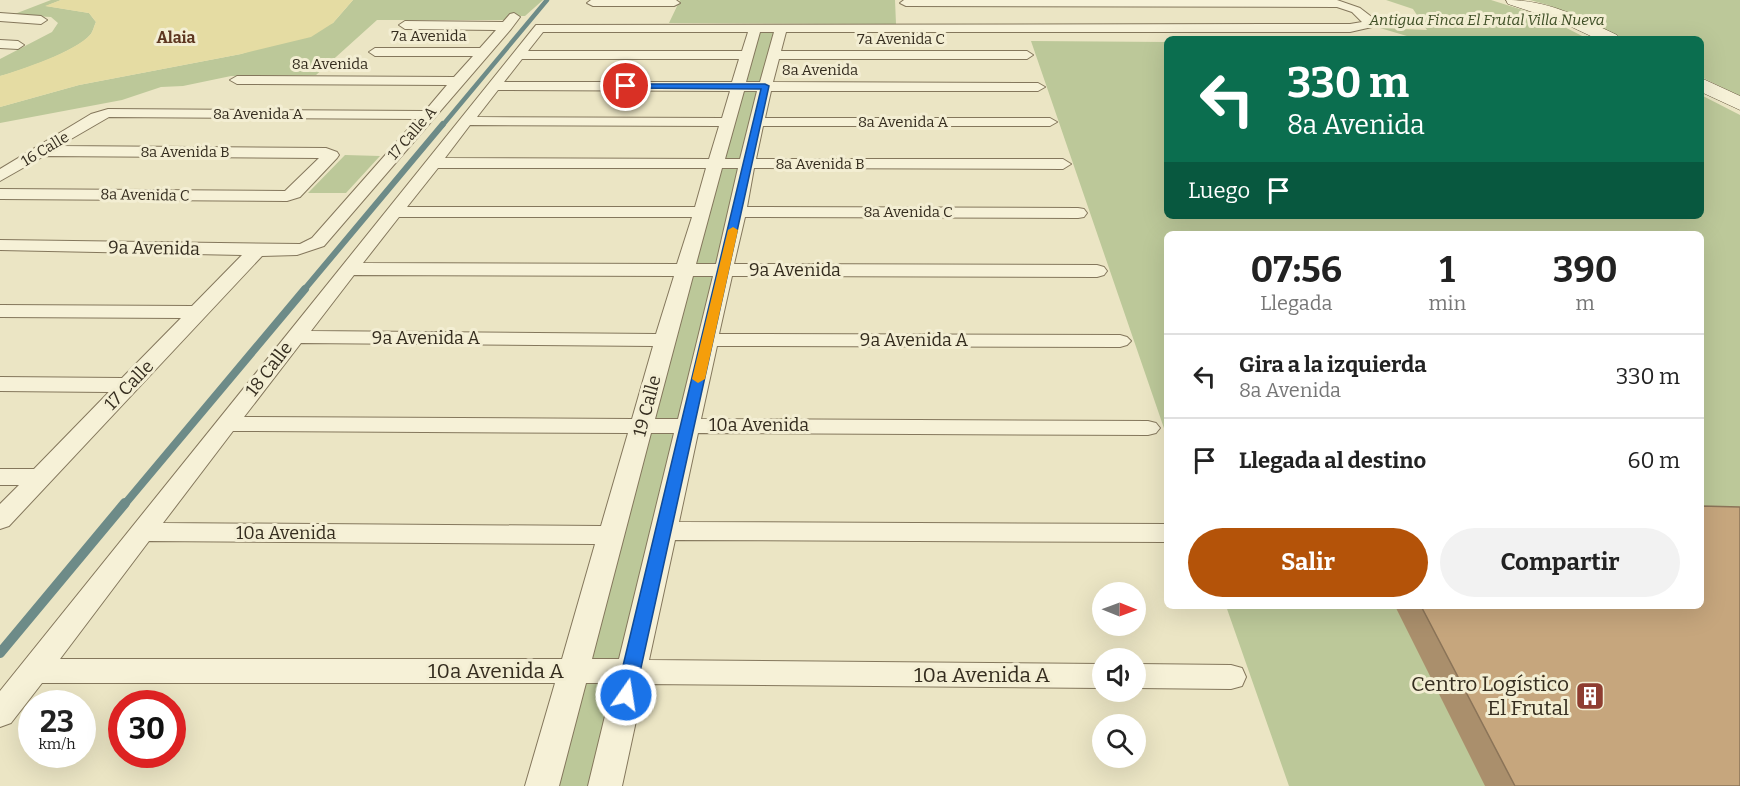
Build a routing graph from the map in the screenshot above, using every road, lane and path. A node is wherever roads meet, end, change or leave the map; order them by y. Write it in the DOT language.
graph roads {
  1 [pos="1326,0"];
  2 [pos="1514,0"];
  3 [pos="906,2"];
  4 [pos="1151,2"];
  5 [pos="674,3"];
  6 [pos="1338,4"];
  7 [pos="586,12"];
  8 [pos="0,17"];
  9 [pos="41,20"];
  10 [pos="405,25"];
  11 [pos="755,27"];
  12 [pos="781,27"];
  13 [pos="908,27"];
  14 [pos="1168,28"];
  15 [pos="1605,36"];
  16 [pos="0,44"];
  17 [pos="18,45"];
  18 [pos="375,52"];
  19 [pos="483,52"];
  20 [pos="518,55"];
  21 [pos="747,55"];
  22 [pos="775,55"];
  23 [pos="1027,55"];
  24 [pos="237,80"];
  25 [pos="459,81"];
  26 [pos="494,86"];
  27 [pos="737,86"];
  28 [pos="765,86"];
  29 [pos="1704,86"];
  30 [pos="1038,87"];
  31 [pos="1740,104"];
  32 [pos="428,115"];
  33 [pos="465,121"];
  34 [pos="89,122"];
  35 [pos="726,122"];
  36 [pos="756,122"];
  37 [pos="1050,122"];
  38 [pos="40,151"];
  39 [pos="432,163"];
  40 [pos="748,163"];
  41 [pos="715,164"];
  42 [pos="1064,164"];
  43 [pos="0,176"];
  44 [pos="0,194"];
  45 [pos="290,195"];
  46 [pos="393,212"];
  47 [pos="702,212"];
  48 [pos="738,212"];
  49 [pos="1078,213"];
  50 [pos="0,245"];
  51 [pos="308,247"];
  52 [pos="257,250"];
  53 [pos="348,269"];
  54 [pos="685,269"];
  55 [pos="723,269"];
  56 [pos="1097,271"];
  57 [pos="0,311"];
  58 [pos="199,312"];
  59 [pos="294,337"];
  60 [pos="665,340"];
  61 [pos="707,340"];
  62 [pos="1120,341"];
  63 [pos="0,384"];
  64 [pos="129,385"];
  65 [pos="226,424"];
  66 [pos="688,424"];
  67 [pos="642,425"];
  68 [pos="1148,428"];
  69 [pos="0,477"];
  70 [pos="40,477"];
  71 [pos="0,520"];
  72 [pos="663,531"];
  73 [pos="142,532"];
  74 [pos="1164,534"];
  75 [pos="611,535"];
  76 [pos="34,671"];
  77 [pos="574,671"];
  78 [pos="631,672"];
  79 [pos="1092,676"];
  80 [pos="1146,676"];
  81 [pos="1231,677"];
  82 [pos="0,714"];
  83 [pos="542,786"];
  84 [pos="605,786"];
  1 -- 6 [label="street"];
  2 -- 15 [label="main road"];
  3 -- 4 [label="street"];
  3 -- 13 [label="street"];
  4 -- 6 [label="street"];
  4 -- 14 [label="street"];
  5 -- 7 [label="street"];
  6 -- 14 [label="street"];
  7 -- 11 [label="street"];
  7 -- 20 [label="street, 18 Calle"];
  8 -- 9 [label="street"];
  10 -- 19 [label="street, 17 Calle A"];
  11 -- 12 [label="street"];
  11 -- 21 [label="street, 19 Calle"];
  12 -- 13 [label="street"];
  12 -- 22 [label="street"];
  13 -- 14 [label="street"];
  16 -- 17 [label="street"];
  18 -- 19 [label="street, 7a Avenida"];
  19 -- 25 [label="street, 17 Calle A"];
  20 -- 21 [label="street"];
  20 -- 26 [label="street, 18 Calle"];
  21 -- 27 [label="street, 19 Calle"];
  22 -- 23 [label="street, 7a Avenida C"];
  22 -- 28 [label="street"];
  24 -- 25 [label="street, 8a Avenida"];
  25 -- 32 [label="street, 17 Calle A"];
  26 -- 27 [label="street, 8a Avenida"];
  26 -- 33 [label="street, 18 Calle"];
  27 -- 28 [label="street, 8a Avenida"];
  27 -- 35 [label="street, 19 Calle"];
  28 -- 30 [label="street, 8a Avenida"];
  28 -- 36 [label="street"];
  29 -- 31 [label="main road"];
  32 -- 34 [label="street, 8a Avenida A"];
  32 -- 51 [label="street, 17 Calle A"];
  33 -- 35 [label="street"];
  33 -- 39 [label="street, 18 Calle"];
  34 -- 38 [label="street, 16 Calle"];
  35 -- 41 [label="street, 19 Calle"];
  36 -- 37 [label="street, 8a Avenida A"];
  36 -- 40 [label="street"];
  38 -- 43 [label="street, 16 Calle"];
  38 -- 45 [label="street, 8a Avenida B"];
  39 -- 41 [label="street, 8a Avenida B"];
  39 -- 46 [label="street, 18 Calle"];
  40 -- 41 [label="street, 8a Avenida B"];
  40 -- 42 [label="street, 8a Avenida B"];
  40 -- 48 [label="street"];
  41 -- 47 [label="street, 19 Calle"];
  44 -- 45 [label="street, 8a Avenida C"];
  46 -- 47 [label="street"];
  46 -- 53 [label="street, 18 Calle"];
  47 -- 54 [label="street, 19 Calle"];
  48 -- 49 [label="street, 8a Avenida C"];
  48 -- 55 [label="street"];
  50 -- 52 [label="street, 9a Avenida"];
  51 -- 52 [label="street, 9a Avenida"];
  52 -- 58 [label="street, 17 Calle"];
  53 -- 54 [label="street, 9a Avenida"];
  53 -- 59 [label="street, 18 Calle"];
  54 -- 55 [label="street, 9a Avenida"];
  54 -- 60 [label="street, 19 Calle"];
  55 -- 56 [label="street, 9a Avenida"];
  55 -- 61 [label="street"];
  57 -- 58 [label="street"];
  58 -- 64 [label="street, 17 Calle"];
  59 -- 60 [label="street, 9a Avenida A"];
  59 -- 65 [label="street, 18 Calle"];
  60 -- 67 [label="street, 19 Calle"];
  61 -- 62 [label="street, 9a Avenida A"];
  61 -- 66 [label="street"];
  63 -- 64 [label="street"];
  64 -- 70 [label="street, 17 Calle"];
  65 -- 67 [label="street, 10a Avenida"];
  65 -- 73 [label="street, 18 Calle"];
  66 -- 67 [label="street, 10a Avenida"];
  66 -- 68 [label="street, 10a Avenida"];
  66 -- 72 [label="street"];
  67 -- 75 [label="street, 19 Calle"];
  69 -- 70 [label="street"];
  70 -- 71 [label="street, 17 Calle"];
  72 -- 74 [label="street"];
  72 -- 78 [label="street"];
  73 -- 75 [label="street, 10a Avenida"];
  73 -- 76 [label="street, 18 Calle"];
  75 -- 77 [label="street, 19 Calle"];
  76 -- 77 [label="street, 10a Avenida A"];
  76 -- 82 [label="street, 18 Calle"];
  77 -- 78 [label="street, 10a Avenida A"];
  77 -- 83 [label="street, 19 Calle"];
  78 -- 79 [label="street, 10a Avenida A"];
  78 -- 84 [label="street"];
  80 -- 81 [label="street"];
}
